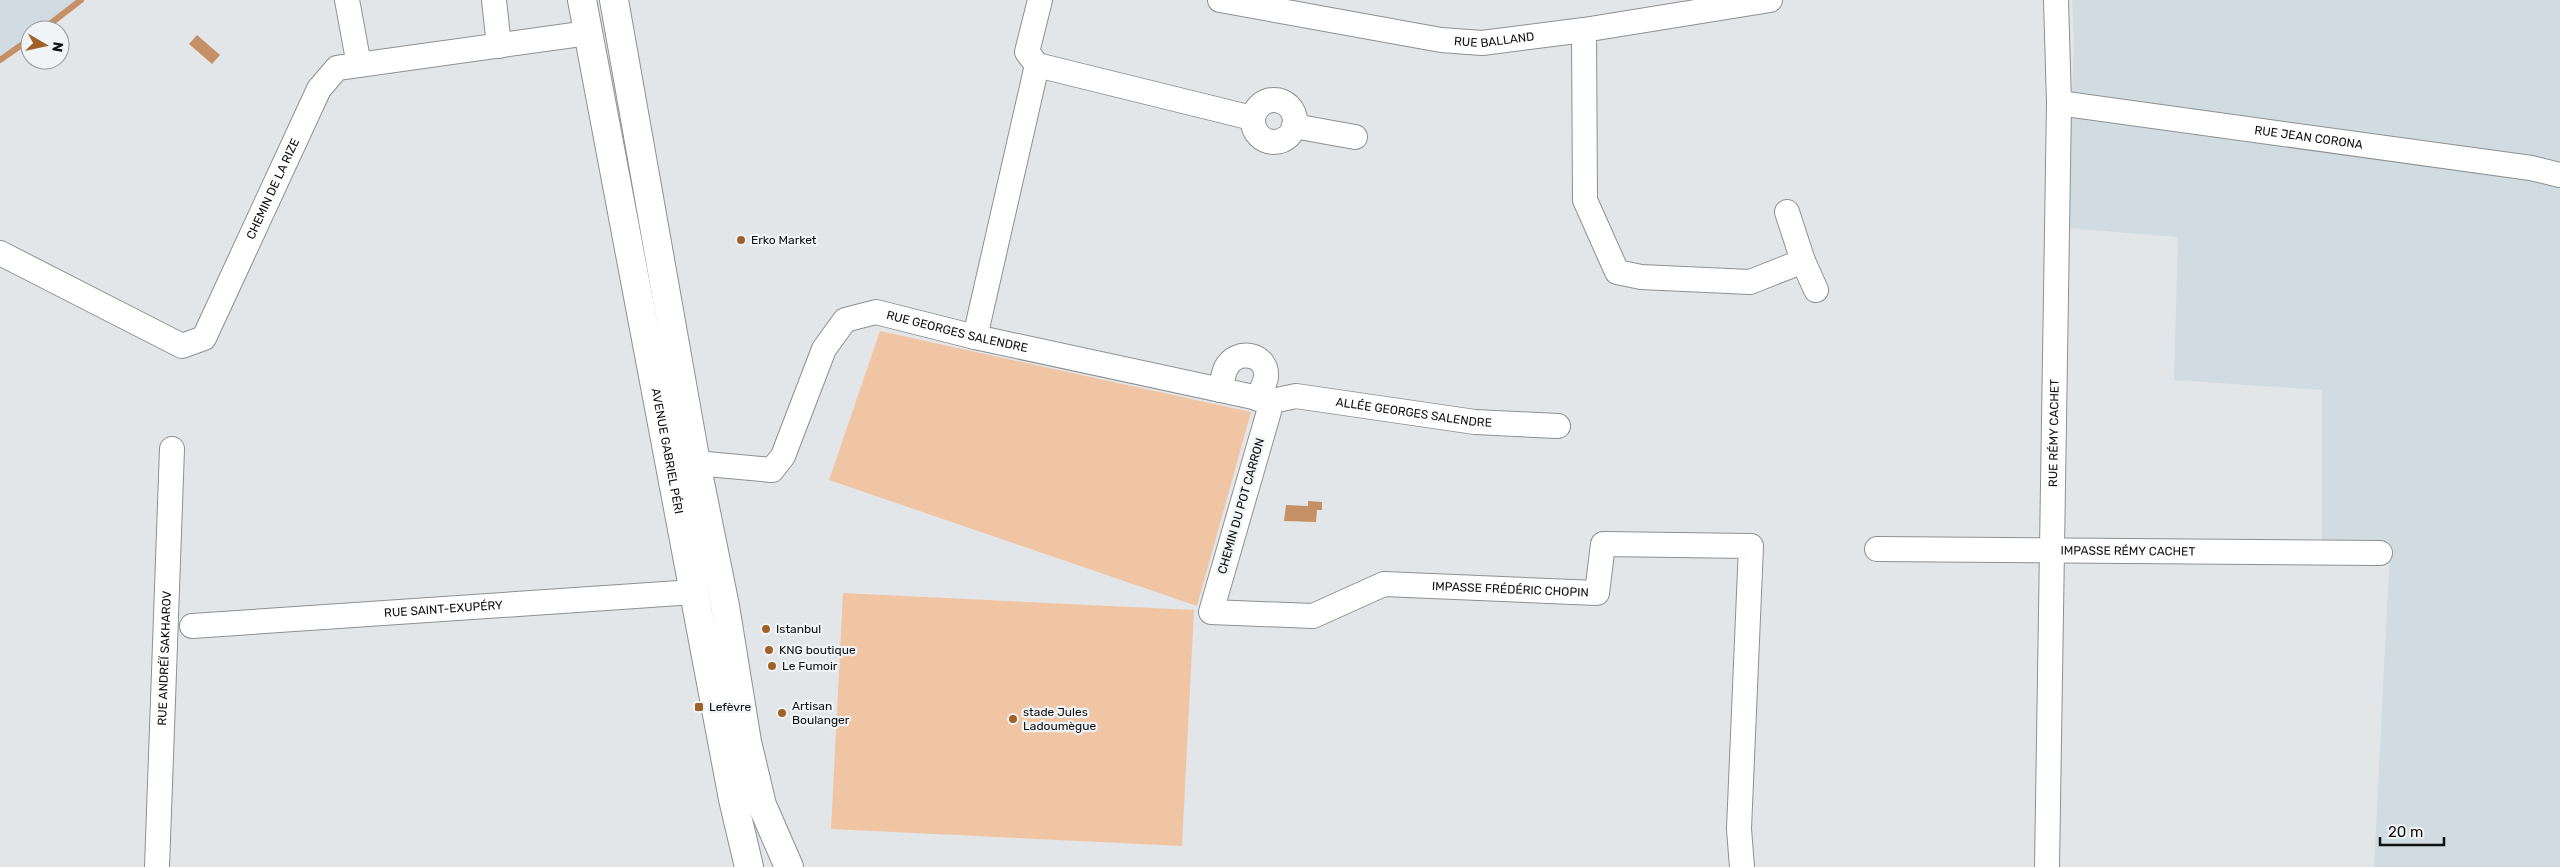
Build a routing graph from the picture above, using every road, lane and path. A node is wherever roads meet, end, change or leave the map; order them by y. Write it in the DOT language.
graph roads {
  1 [pos="347,0"];
  2 [pos="494,0"];
  3 [pos="582,0"];
  4 [pos="614,0"];
  5 [pos="1040,0"];
  6 [pos="1220,0"];
  7 [pos="1770,0"];
  8 [pos="2056,0"];
  9 [pos="1584,30"];
  10 [pos="588,33"];
  11 [pos="499,46"];
  12 [pos="359,65"];
  13 [pos="1037,65"];
  14 [pos="2059,103"];
  15 [pos="1355,137"];
  16 [pos="643,160"];
  17 [pos="2560,175"];
  18 [pos="1787,212"];
  19 [pos="0,253"];
  20 [pos="1802,261"];
  21 [pos="1816,290"];
  22 [pos="975,337"];
  23 [pos="1220,390"];
  24 [pos="1265,400"];
  25 [pos="1558,426"];
  26 [pos="172,449"];
  27 [pos="696,462"];
  28 [pos="1877,549"];
  29 [pos="2052,550"];
  30 [pos="2380,553"];
  31 [pos="694,592"];
  32 [pos="1211,612"];
  33 [pos="192,626"];
  34 [pos="157,867"];
  35 [pos="749,867"];
  36 [pos="789,867"];
  37 [pos="1742,867"];
  38 [pos="2047,867"];
  1 -- 12 [label="street"];
  2 -- 11 [label="street"];
  3 -- 10 [label="main road, AVENUE GABRIEL PÉRI"];
  4 -- 16 [label="main road"];
  5 -- 13 [label="street"];
  6 -- 9 [label="street, RUE BALLAND"];
  7 -- 9 [label="street, RUE BALLAND"];
  8 -- 14 [label="street, RUE RÉMY CACHET"];
  9 -- 20 [label="street"];
  10 -- 11 [label="street, CHEMIN DE LA RIZE"];
  10 -- 16 [label="main road"];
  10 -- 31 [label="main road, AVENUE GABRIEL PÉRI"];
  11 -- 12 [label="street, CHEMIN DE LA RIZE"];
  12 -- 19 [label="street, CHEMIN DE LA RIZE"];
  13 -- 15 [label="street"];
  13 -- 22 [label="street"];
  14 -- 17 [label="street, RUE JEAN CORONA"];
  14 -- 29 [label="street, RUE RÉMY CACHET"];
  16 -- 27 [label="main road"];
  18 -- 20 [label="street"];
  20 -- 21 [label="street"];
  22 -- 23 [label="street, RUE GEORGES SALENDRE"];
  22 -- 27 [label="street, RUE GEORGES SALENDRE"];
  23 -- 24 [label="street, RUE GEORGES SALENDRE"];
  23 -- 24 [label="street"];
  24 -- 25 [label="street, ALLÉE GEORGES SALENDRE"];
  24 -- 32 [label="street, CHEMIN DU POT CARRON"];
  26 -- 34 [label="street, RUE ANDRÉÏ SAKHAROV"];
  27 -- 36 [label="main road"];
  28 -- 29 [label="street, IMPASSE RÉMY CACHET"];
  29 -- 30 [label="street, IMPASSE RÉMY CACHET"];
  29 -- 38 [label="street, RUE RÉMY CACHET"];
  31 -- 33 [label="street, RUE SAINT-EXUPÉRY"];
  31 -- 35 [label="main road, AVENUE GABRIEL PÉRI"];
  32 -- 37 [label="street, IMPASSE FRÉDÉRIC CHOPIN"];
}
